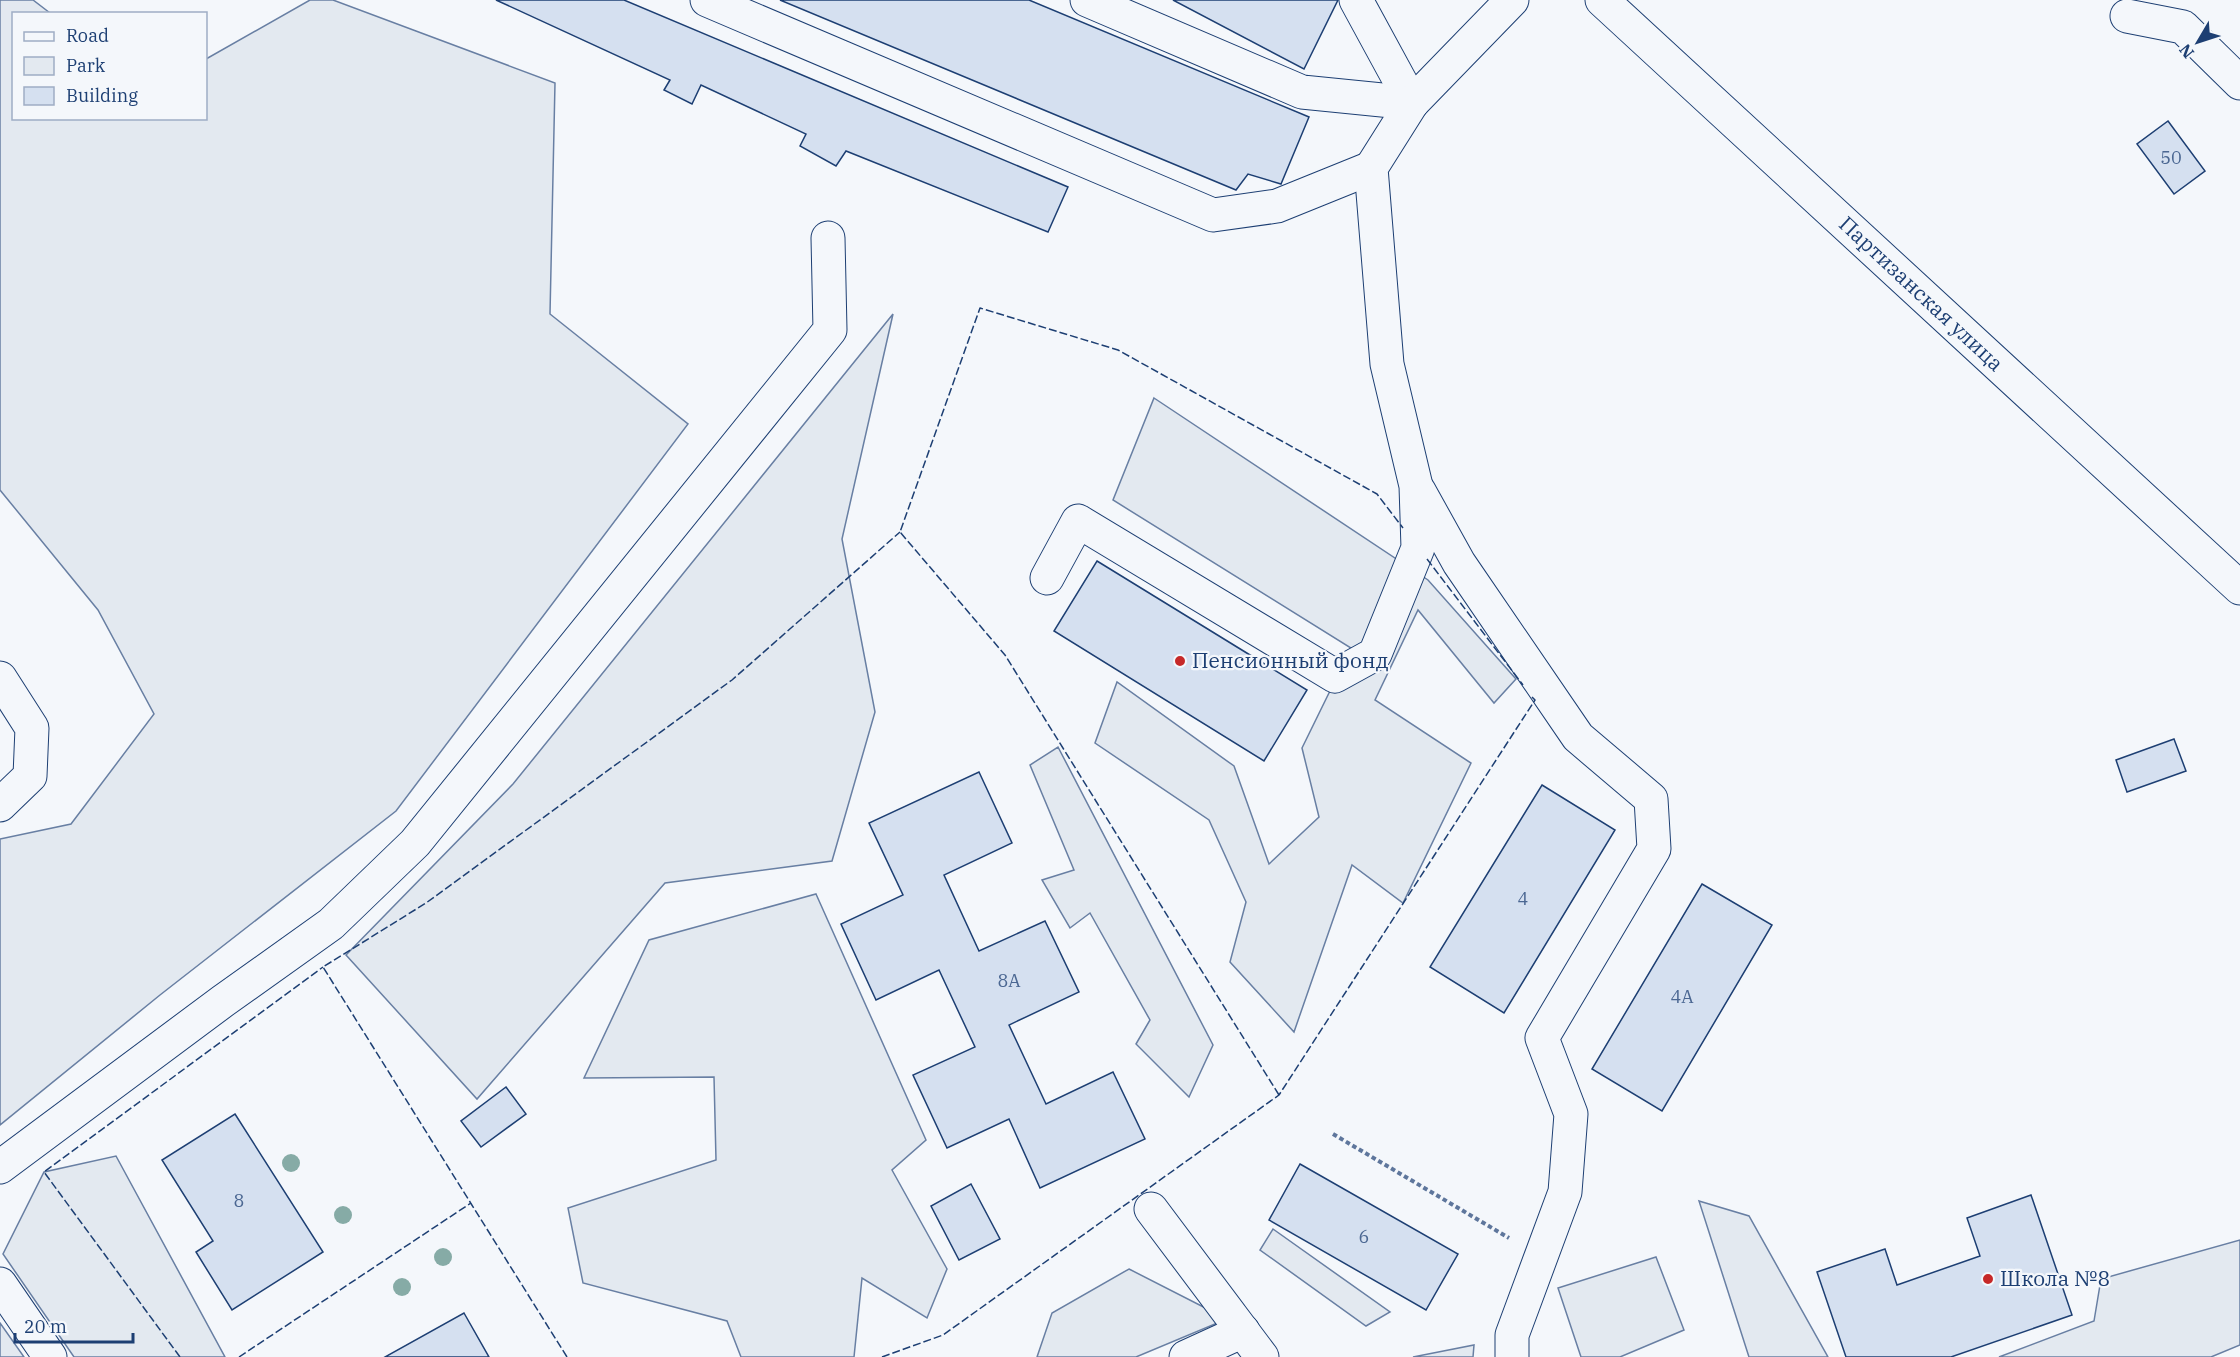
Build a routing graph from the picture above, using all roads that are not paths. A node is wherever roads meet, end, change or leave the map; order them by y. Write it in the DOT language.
graph roads {
  1 [pos="707,0"];
  2 [pos="1087,0"];
  3 [pos="1356,0"];
  4 [pos="1512,0"];
  5 [pos="1602,0"];
  6 [pos="2127,16"];
  7 [pos="2240,83"];
  8 [pos="1412,103"];
  9 [pos="1371,168"];
  10 [pos="828,238"];
  11 [pos="1416,486"];
  12 [pos="1047,578"];
  13 [pos="2240,588"];
  14 [pos="0,678"];
  15 [pos="0,805"];
  16 [pos="0,1167"];
  17 [pos="1151,1209"];
  18 [pos="0,1284"];
  19 [pos="1243,1331"];
  20 [pos="50,1357"];
  21 [pos="1186,1357"];
  22 [pos="1262,1357"];
  23 [pos="1512,1357"];
  1 -- 9 [label="main road"];
  2 -- 8 [label="main road"];
  3 -- 8 [label="main road"];
  4 -- 8 [label="main road"];
  5 -- 13 [label="main road, Партизанская улица"];
  6 -- 7 [label="main road"];
  8 -- 9 [label="main road"];
  9 -- 11 [label="main road"];
  10 -- 16 [label="main road"];
  11 -- 12 [label="main road"];
  11 -- 23 [label="main road"];
  14 -- 15 [label="main road"];
  17 -- 19 [label="main road"];
  18 -- 20 [label="main road"];
  19 -- 21 [label="main road"];
  19 -- 22 [label="main road"];
}
